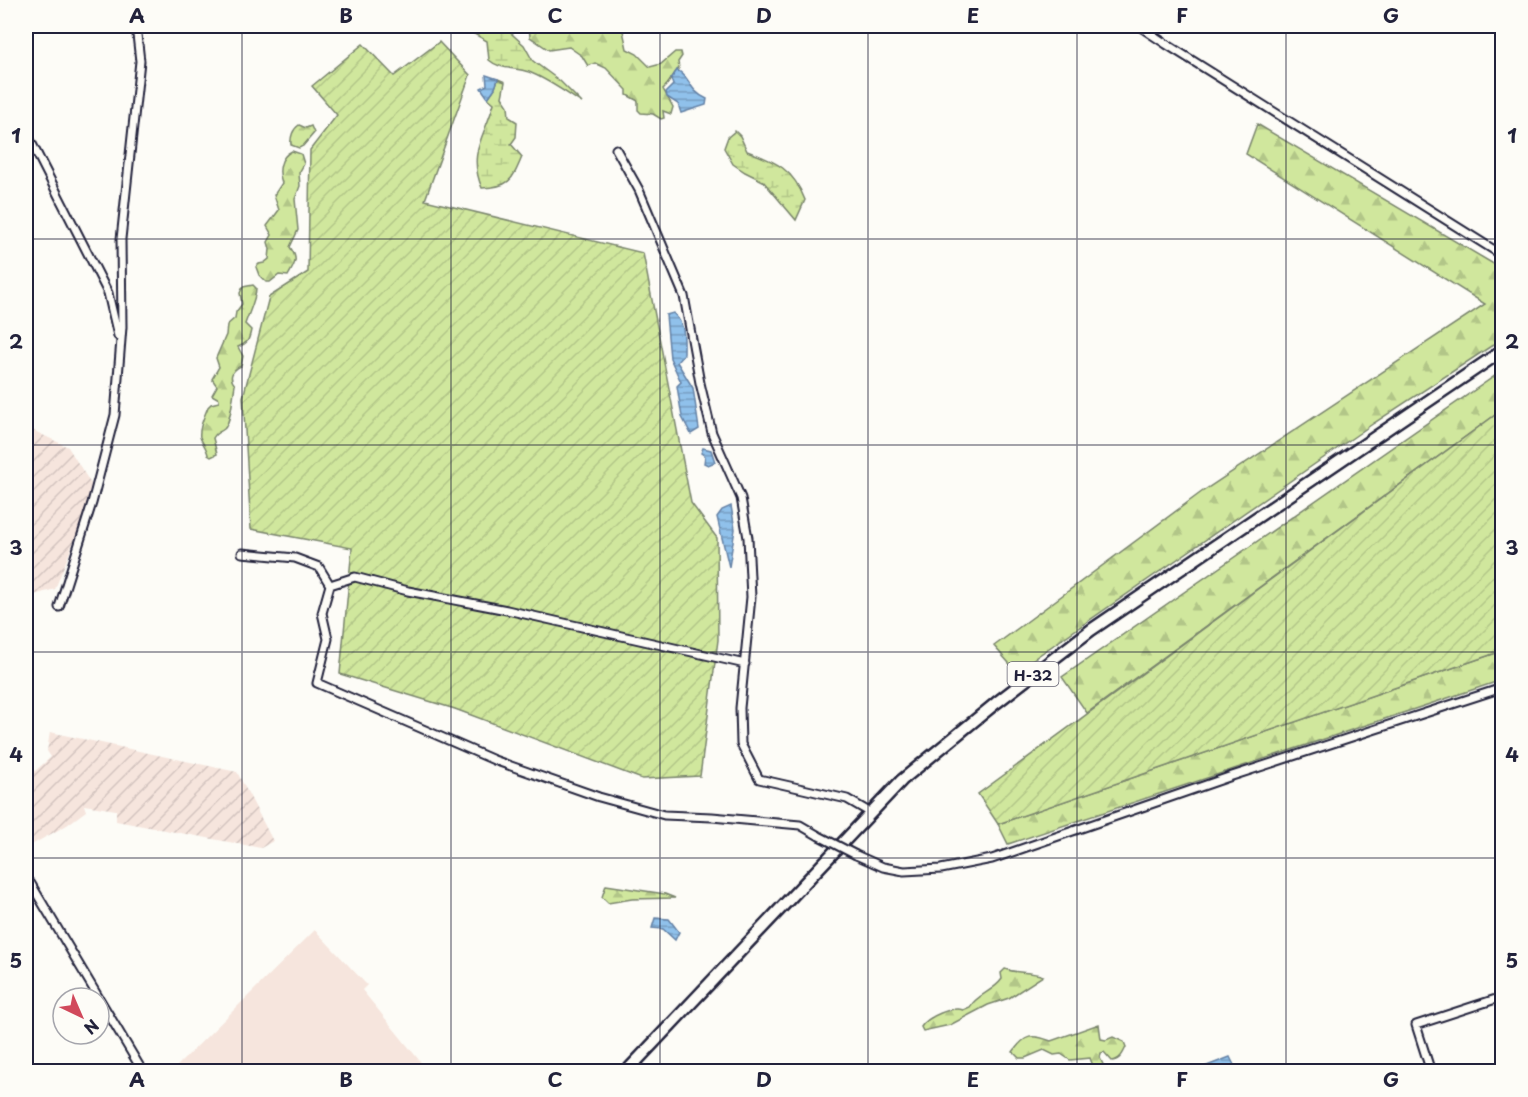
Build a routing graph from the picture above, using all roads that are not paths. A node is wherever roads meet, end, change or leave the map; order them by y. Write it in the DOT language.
graph roads {
  1 [pos="136,26"];
  2 [pos="1139,26"];
  3 [pos="26,132"];
  4 [pos="616,149"];
  5 [pos="1503,255"];
  6 [pos="120,344"];
  7 [pos="1503,351"];
  8 [pos="242,553"];
  9 [pos="330,585"];
  10 [pos="59,607"];
  11 [pos="745,664"];
  12 [pos="1503,688"];
  13 [pos="871,813"];
  14 [pos="26,879"];
  15 [pos="1503,997"];
  16 [pos="143,1071"];
  17 [pos="626,1071"];
  18 [pos="1431,1071"];
  1 -- 6 [label="street"];
  2 -- 5 [label="street"];
  3 -- 6 [label="street"];
  4 -- 11 [label="street"];
  6 -- 10 [label="street"];
  7 -- 13 [label="main road, Н-32"];
  8 -- 9 [label="street"];
  9 -- 11 [label="street"];
  9 -- 12 [label="street, bridge"];
  11 -- 13 [label="street"];
  13 -- 17 [label="main road, Н-32"];
  14 -- 16 [label="street"];
  15 -- 18 [label="street"];
}
